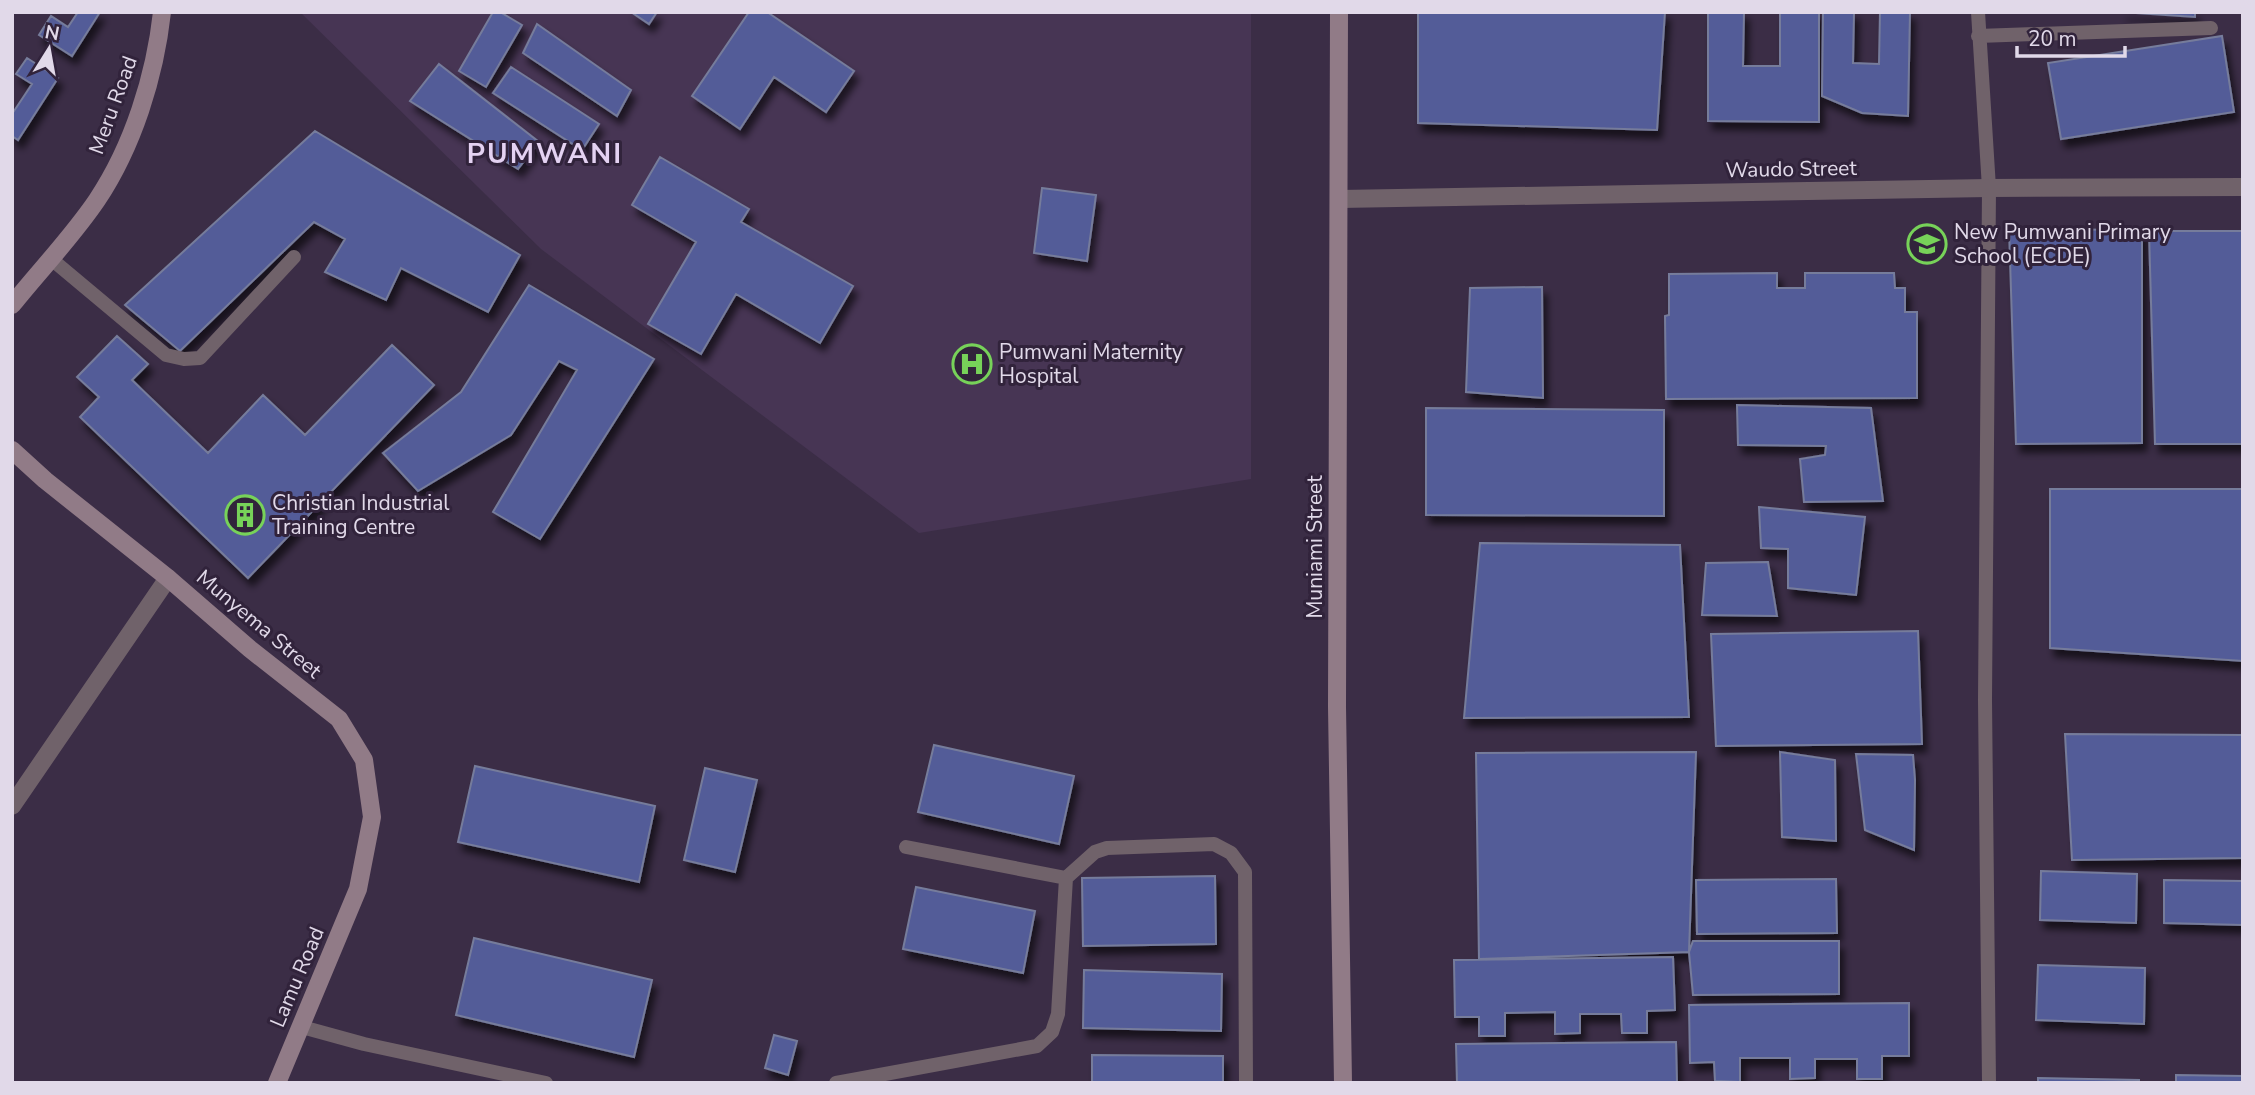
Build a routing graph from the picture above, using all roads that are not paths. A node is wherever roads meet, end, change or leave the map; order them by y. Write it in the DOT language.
graph roads {
  1 [pos="162,12"];
  2 [pos="1339,12"];
  3 [pos="1978,12"];
  4 [pos="2211,28"];
  5 [pos="1978,36"];
  6 [pos="2243,187"];
  7 [pos="1989,188"];
  8 [pos="1340,199"];
  9 [pos="294,257"];
  10 [pos="50,258"];
  11 [pos="12,305"];
  12 [pos="12,450"];
  13 [pos="168,578"];
  14 [pos="12,806"];
  15 [pos="906,847"];
  16 [pos="1066,878"];
  17 [pos="358,889"];
  18 [pos="302,1027"];
  19 [pos="277,1083"];
  20 [pos="546,1083"];
  21 [pos="836,1083"];
  22 [pos="1246,1083"];
  23 [pos="1343,1083"];
  24 [pos="1989,1083"];
  1 -- 10 [label="street, Meru Road"];
  2 -- 8 [label="street, Muniami Street"];
  3 -- 5 [label="lane"];
  4 -- 5 [label="lane"];
  5 -- 7 [label="lane"];
  6 -- 7 [label="street, Waudo Street"];
  7 -- 8 [label="street, Waudo Street"];
  7 -- 24 [label="lane"];
  8 -- 23 [label="street, Muniami Street"];
  9 -- 10 [label="lane"];
  10 -- 11 [label="street, Meru Road"];
  12 -- 13 [label="street, Munyema Street"];
  13 -- 14 [label="street"];
  13 -- 17 [label="street, Munyema Street"];
  15 -- 16 [label="lane"];
  16 -- 21 [label="lane"];
  16 -- 22 [label="lane"];
  17 -- 18 [label="street, Lamu Road"];
  18 -- 19 [label="street, Lamu Road"];
  18 -- 20 [label="lane"];
}
